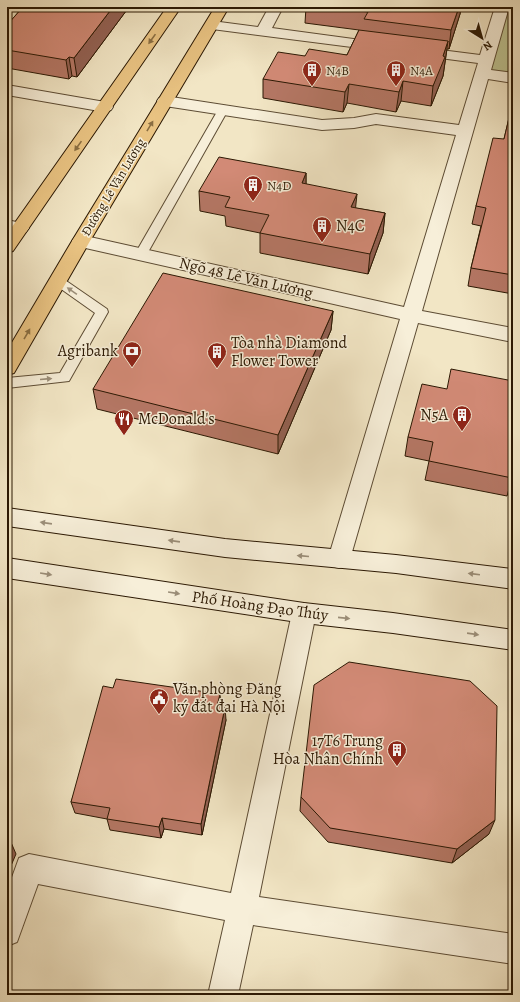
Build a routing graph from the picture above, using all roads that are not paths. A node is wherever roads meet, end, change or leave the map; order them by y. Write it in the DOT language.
graph roads {
  1 [pos="174,7"];
  2 [pos="222,7"];
  3 [pos="276,7"];
  4 [pos="502,7"];
  5 [pos="212,24"];
  6 [pos="263,31"];
  7 [pos="484,66"];
  8 [pos="513,78"];
  9 [pos="7,90"];
  10 [pos="165,101"];
  11 [pos="105,107"];
  12 [pos="223,110"];
  13 [pos="465,131"];
  14 [pos="13,227"];
  15 [pos="81,241"];
  16 [pos="7,247"];
  17 [pos="141,254"];
  18 [pos="58,281"];
  19 [pos="411,315"];
  20 [pos="513,335"];
  21 [pos="7,368"];
  22 [pos="7,383"];
  23 [pos="7,517"];
  24 [pos="338,559"];
  25 [pos="7,568"];
  26 [pos="513,579"];
  27 [pos="304,614"];
  28 [pos="513,640"];
  29 [pos="242,909"];
  30 [pos="7,932"];
  31 [pos="513,949"];
  32 [pos="222,995"];
  1 -- 11 [label="main road, one-way"];
  2 -- 5 [label="main road, Đường Lê Văn Lương"];
  3 -- 6 [label="street"];
  4 -- 7 [label="street"];
  5 -- 6 [label="street"];
  5 -- 10 [label="main road, Đường Lê Văn Lương"];
  6 -- 7 [label="street"];
  7 -- 8 [label="street"];
  7 -- 13 [label="street"];
  9 -- 11 [label="street"];
  10 -- 12 [label="street"];
  15 -- 10 [label="main road, Đường Lê Văn Lương, one-way"];
  11 -- 14 [label="main road, one-way"];
  12 -- 13 [label="street"];
  12 -- 17 [label="lane"];
  13 -- 19 [label="street"];
  14 -- 16 [label="main road"];
  15 -- 17 [label="street, Ngõ 48 Lê Văn Lương"];
  15 -- 18 [label="main road, Đường Lê Văn Lương"];
  17 -- 19 [label="street, Ngõ 48 Lê Văn Lương"];
  21 -- 18 [label="main road, Đường Lê Văn Lương, one-way"];
  22 -- 18 [label="lane, one-way"];
  19 -- 20 [label="street, Ngõ 48 Lê Văn Lương"];
  19 -- 24 [label="street"];
  24 -- 23 [label="street, one-way"];
  26 -- 24 [label="street, one-way"];
  25 -- 27 [label="street, Phố Hoàng Đạo Thúy, one-way"];
  27 -- 28 [label="street, Phố Hoàng Đạo Thúy, one-way"];
  27 -- 29 [label="street"];
  29 -- 30 [label="street"];
  29 -- 31 [label="street"];
  29 -- 32 [label="street"];
}
